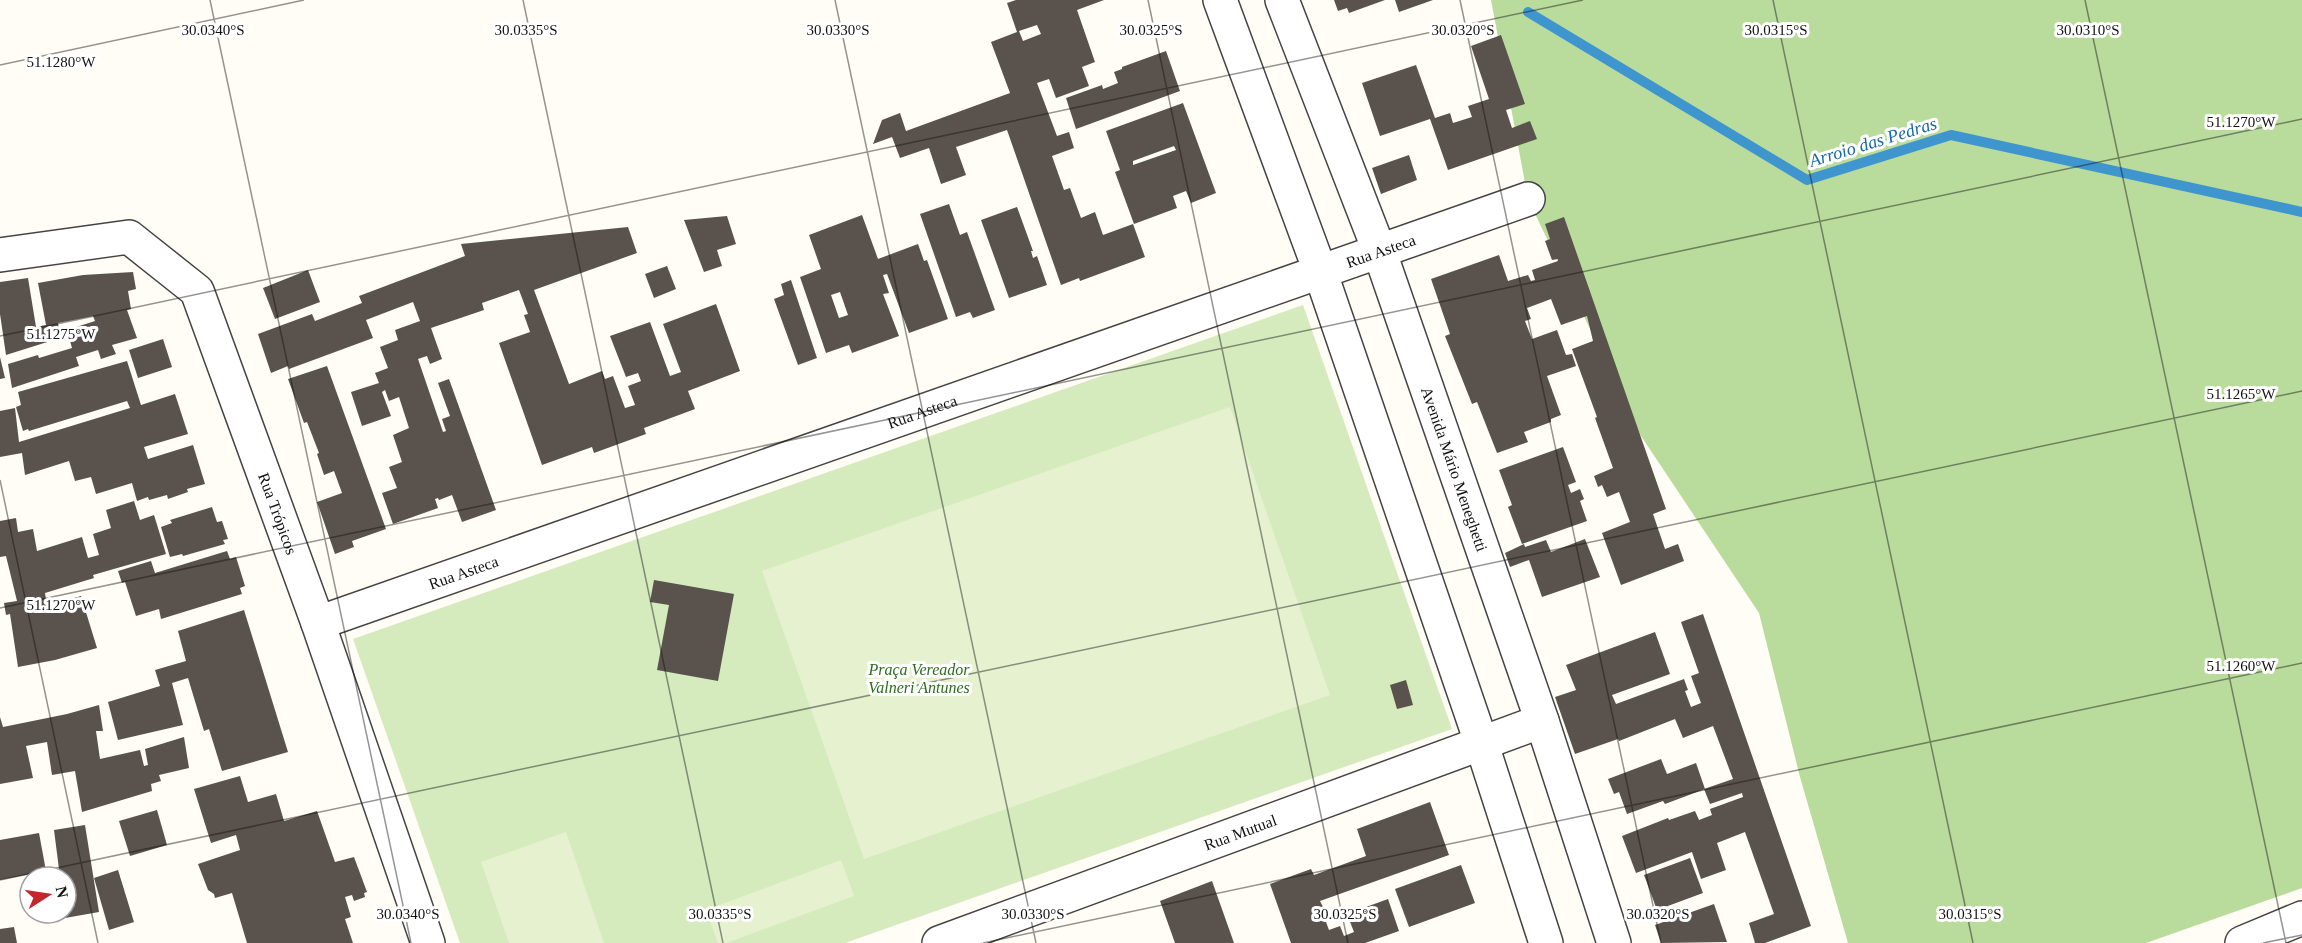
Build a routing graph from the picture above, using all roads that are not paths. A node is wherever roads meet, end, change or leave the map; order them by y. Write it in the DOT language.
graph roads {
  1 [pos="1220,0"];
  2 [pos="1282,0"];
  3 [pos="1528,199"];
  4 [pos="1379,250"];
  5 [pos="0,255"];
  6 [pos="1320,271"];
  7 [pos="318,623"];
  8 [pos="1542,721"];
  9 [pos="1481,742"];
  10 [pos="2302,918"];
  11 [pos="428,943"];
  12 [pos="939,943"];
  13 [pos="1546,943"];
  14 [pos="1614,943"];
  15 [pos="2242,943"];
  1 -- 6 [label="street"];
  2 -- 4 [label="street, Avenida Mário Meneghetti"];
  3 -- 4 [label="street, Rua Asteca"];
  4 -- 6 [label="street, Rua Asteca"];
  4 -- 8 [label="street, Avenida Mário Meneghetti"];
  5 -- 7 [label="street, Rua Trópicos"];
  6 -- 7 [label="street, Rua Asteca"];
  6 -- 9 [label="street"];
  7 -- 11 [label="street, Rua Trópicos"];
  8 -- 9 [label="street, Rua Mutual"];
  8 -- 14 [label="street, Avenida Mário Meneghetti"];
  9 -- 12 [label="street, Rua Mutual"];
  9 -- 13 [label="street"];
  10 -- 15 [label="street"];
}
